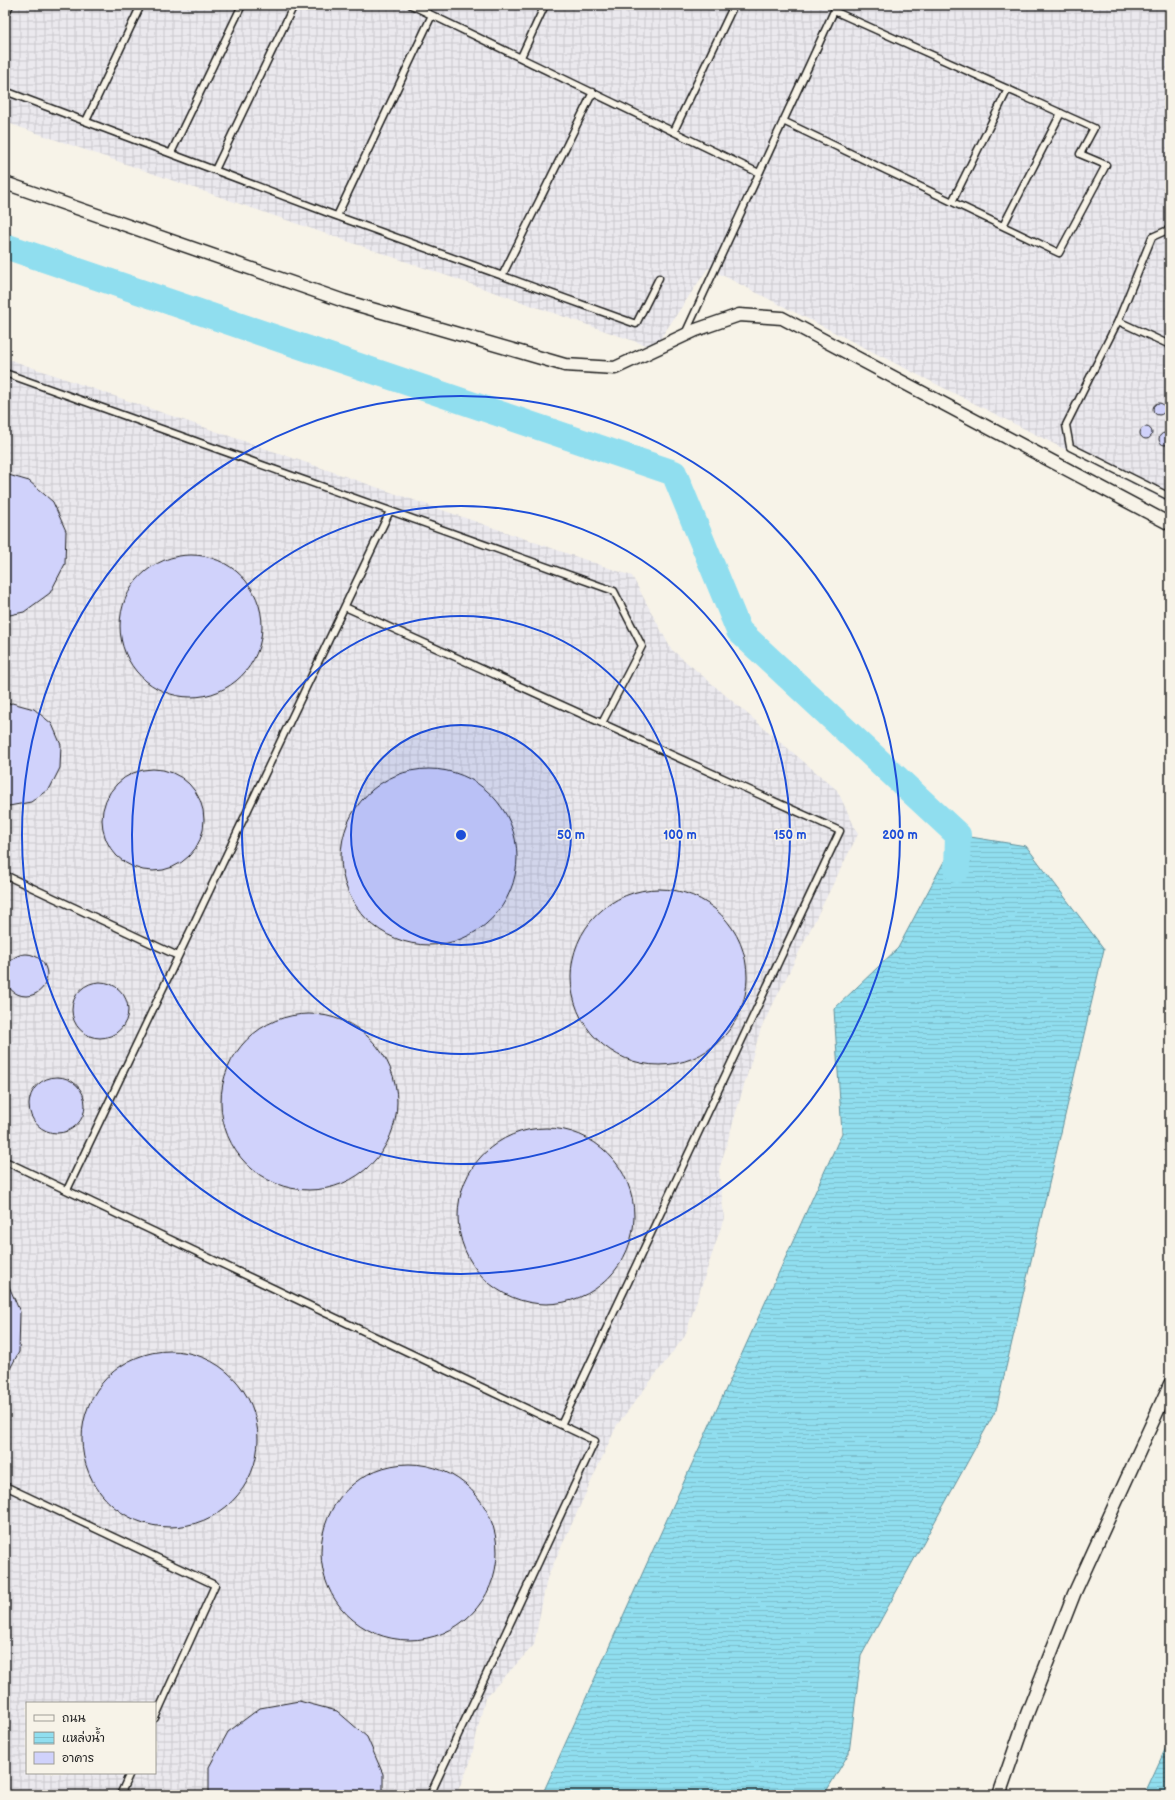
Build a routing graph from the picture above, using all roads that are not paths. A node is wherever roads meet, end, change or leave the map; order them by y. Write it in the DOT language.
graph roads {
  1 [pos="10,5"];
  2 [pos="141,5"];
  3 [pos="242,5"];
  4 [pos="294,5"];
  5 [pos="411,5"];
  6 [pos="545,5"];
  7 [pos="734,5"];
  8 [pos="5,15"];
  9 [pos="432,15"];
  10 [pos="520,57"];
  11 [pos="1008,89"];
  12 [pos="5,91"];
  13 [pos="593,92"];
  14 [pos="1061,113"];
  15 [pos="86,121"];
  16 [pos="783,121"];
  17 [pos="674,131"];
  18 [pos="171,153"];
  19 [pos="215,170"];
  20 [pos="759,173"];
  21 [pos="5,183"];
  22 [pos="952,202"];
  23 [pos="337,216"];
  24 [pos="1003,226"];
  25 [pos="1170,229"];
  26 [pos="502,276"];
  27 [pos="659,278"];
  28 [pos="1118,321"];
  29 [pos="684,335"];
  30 [pos="1170,345"];
  31 [pos="5,373"];
  32 [pos="1170,497"];
  33 [pos="390,511"];
  34 [pos="1170,524"];
  35 [pos="345,606"];
  36 [pos="602,724"];
  37 [pos="5,875"];
  38 [pos="178,956"];
  39 [pos="5,1161"];
  40 [pos="67,1190"];
  41 [pos="1170,1384"];
  42 [pos="561,1425"];
  43 [pos="5,1486"];
  44 [pos="156,1716"];
  45 [pos="130,1774"];
  46 [pos="120,1795"];
  47 [pos="430,1795"];
  48 [pos="999,1795"];
  1 -- 8 [label="lane"];
  2 -- 15 [label="lane"];
  3 -- 18 [label="lane"];
  4 -- 19 [label="lane"];
  5 -- 9 [label="lane"];
  6 -- 10 [label="lane"];
  7 -- 17 [label="lane"];
  9 -- 10 [label="lane"];
  9 -- 23 [label="lane"];
  10 -- 13 [label="lane"];
  11 -- 14 [label="lane"];
  11 -- 16 [label="lane"];
  11 -- 22 [label="lane"];
  12 -- 15 [label="lane"];
  13 -- 17 [label="lane"];
  13 -- 26 [label="lane"];
  14 -- 24 [label="lane"];
  14 -- 24 [label="lane"];
  15 -- 18 [label="lane"];
  16 -- 20 [label="lane"];
  16 -- 22 [label="lane"];
  17 -- 20 [label="lane"];
  18 -- 19 [label="lane"];
  19 -- 23 [label="lane"];
  20 -- 29 [label="lane"];
  21 -- 29 [label="street"];
  22 -- 24 [label="lane"];
  23 -- 26 [label="lane"];
  25 -- 28 [label="lane"];
  26 -- 27 [label="lane"];
  28 -- 30 [label="lane"];
  28 -- 32 [label="lane"];
  29 -- 34 [label="street"];
  31 -- 33 [label="lane"];
  33 -- 35 [label="lane"];
  33 -- 36 [label="lane"];
  35 -- 36 [label="lane"];
  35 -- 38 [label="lane"];
  36 -- 42 [label="lane"];
  37 -- 38 [label="lane"];
  38 -- 40 [label="lane"];
  39 -- 40 [label="lane"];
  40 -- 42 [label="lane"];
  41 -- 48 [label="street"];
  42 -- 47 [label="lane"];
  43 -- 44 [label="lane"];
  45 -- 46 [label="lane"];
}
